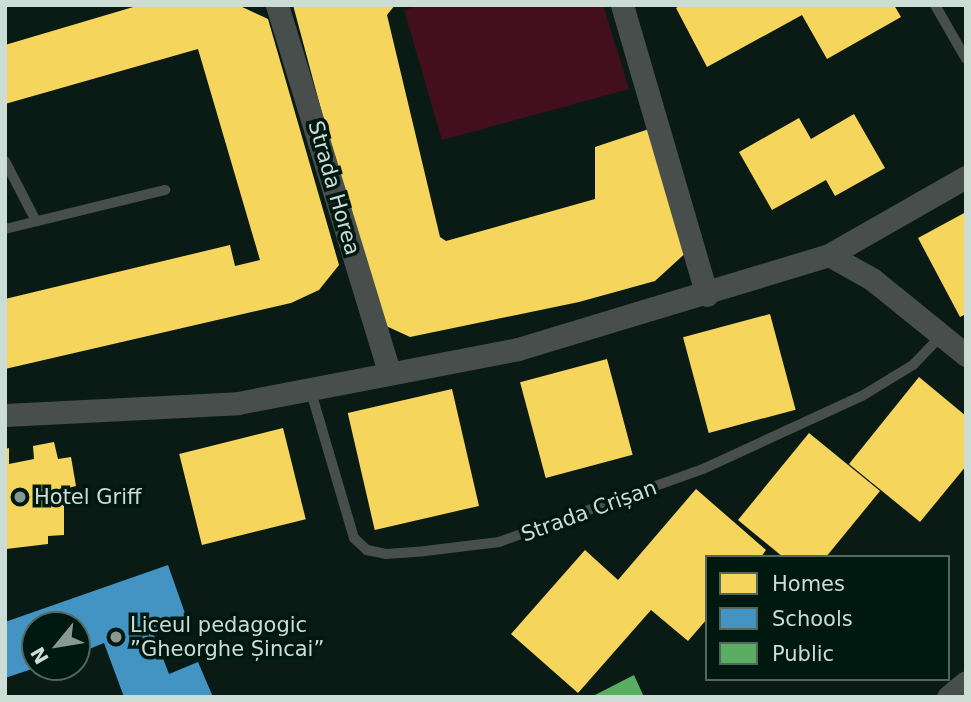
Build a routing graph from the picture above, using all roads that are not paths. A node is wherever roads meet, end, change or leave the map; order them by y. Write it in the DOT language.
graph roads {
  1 [pos="277,5"];
  2 [pos="622,5"];
  3 [pos="934,5"];
  4 [pos="966,59"];
  5 [pos="5,161"];
  6 [pos="966,177"];
  7 [pos="164,190"];
  8 [pos="35,219"];
  9 [pos="5,229"];
  10 [pos="829,255"];
  11 [pos="707,295"];
  12 [pos="942,335"];
  13 [pos="966,355"];
  14 [pos="389,371"];
  15 [pos="311,392"];
  16 [pos="5,415"];
  17 [pos="966,682"];
  18 [pos="948,697"];
  1 -- 14 [label="street, Strada Horea"];
  2 -- 11 [label="street"];
  3 -- 4 [label="lane"];
  5 -- 8 [label="lane"];
  6 -- 10 [label="street"];
  7 -- 8 [label="lane"];
  8 -- 9 [label="lane"];
  10 -- 11 [label="street"];
  10 -- 12 [label="street"];
  11 -- 14 [label="street"];
  12 -- 13 [label="street"];
  12 -- 15 [label="lane, Strada Crișan"];
  14 -- 15 [label="street"];
  15 -- 16 [label="street"];
  17 -- 18 [label="street"];
}
